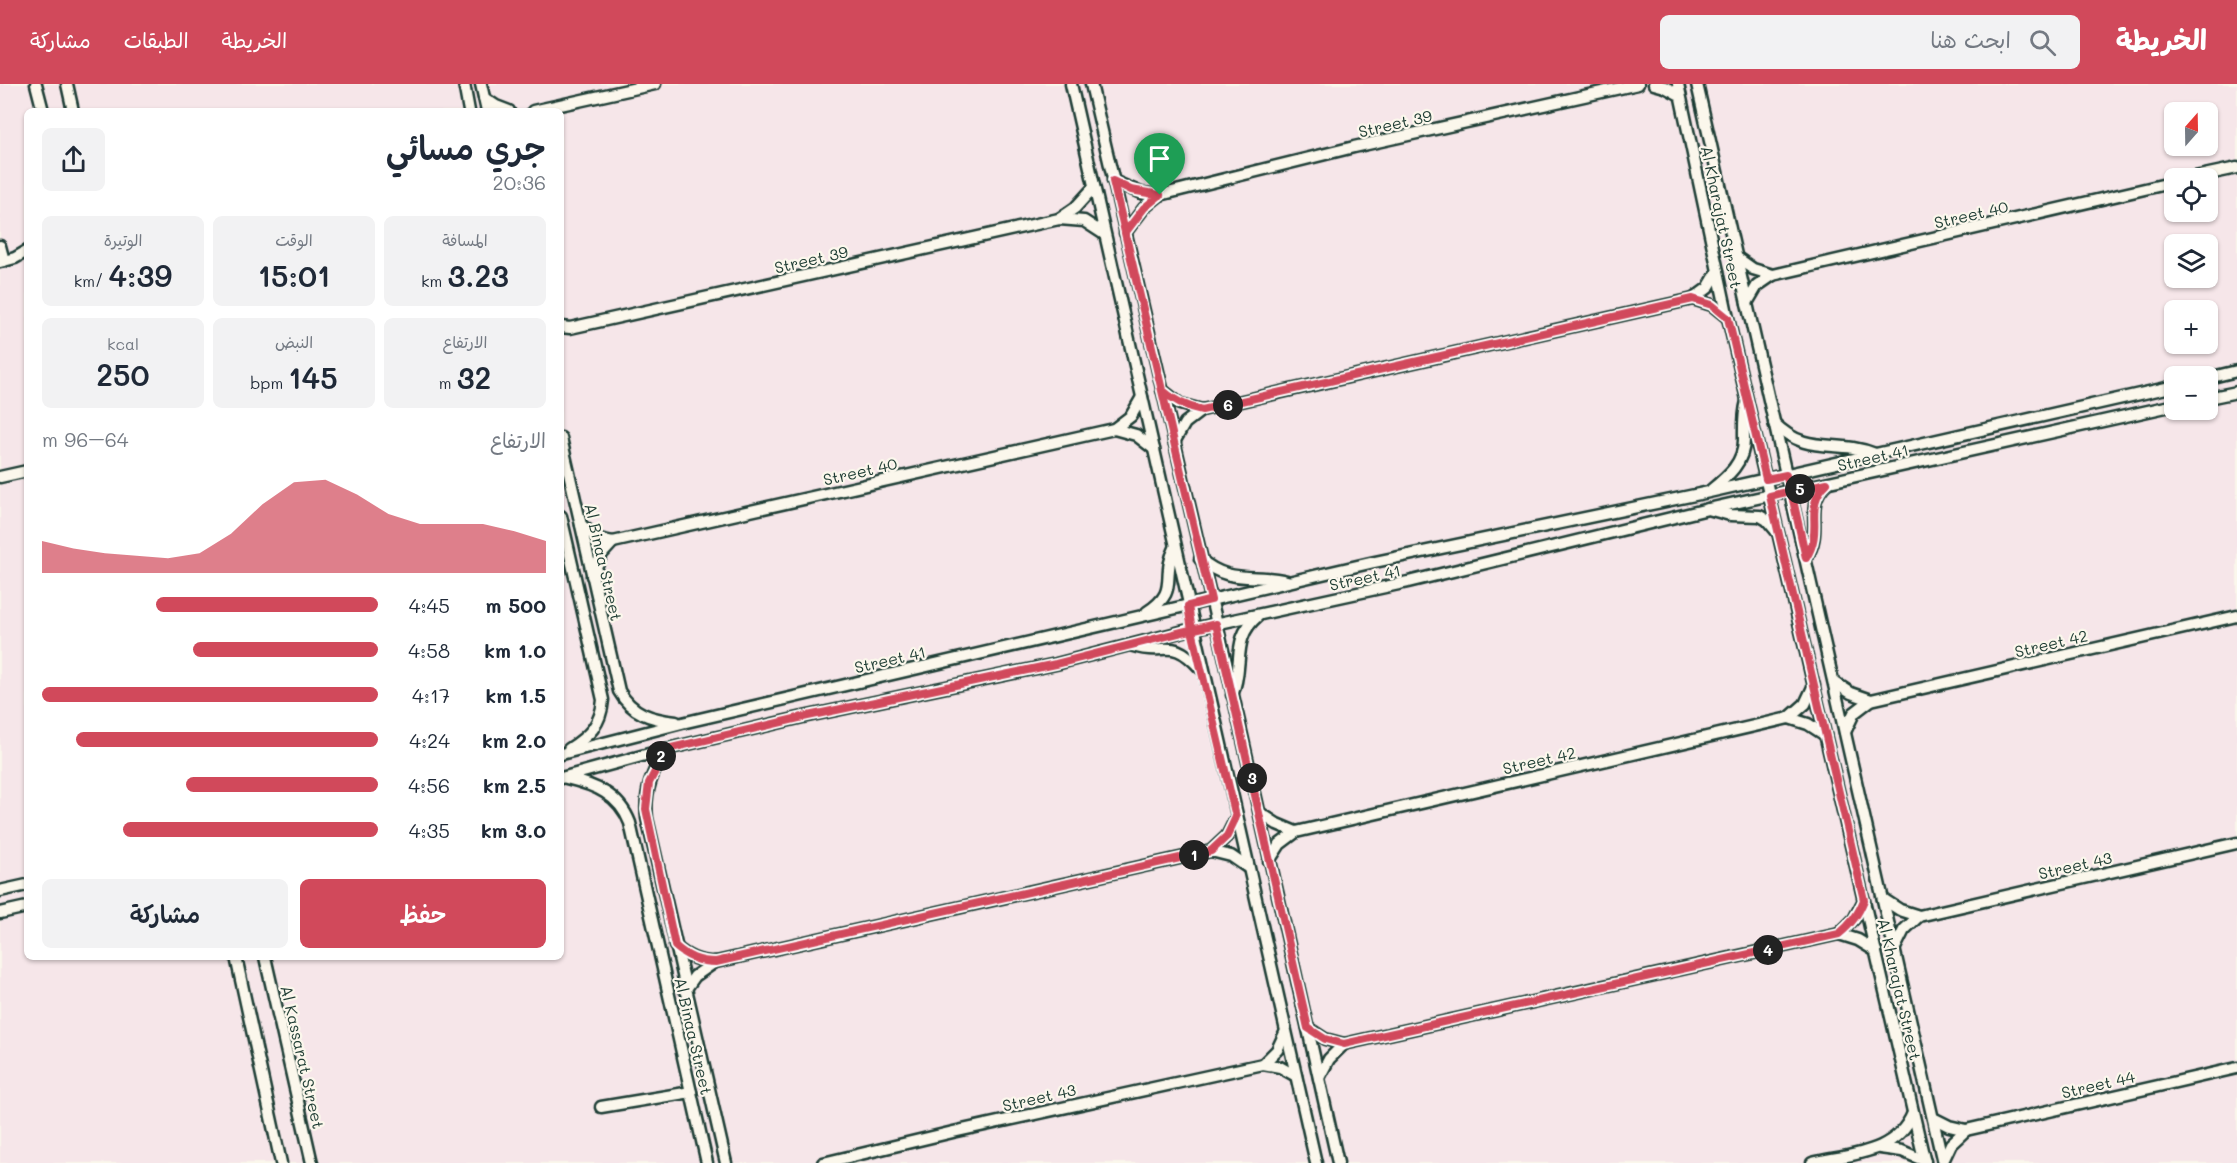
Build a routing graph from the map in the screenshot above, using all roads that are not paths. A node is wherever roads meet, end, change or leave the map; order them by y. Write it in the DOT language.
graph roads {
  1 [pos="36,84"];
  2 [pos="67,84"];
  3 [pos="464,84"];
  4 [pos="481,84"];
  5 [pos="655,84"];
  6 [pos="1071,84"];
  7 [pos="1091,84"];
  8 [pos="1638,84"];
  9 [pos="1654,84"];
  10 [pos="1698,86"];
  11 [pos="1679,89"];
  12 [pos="484,98"];
  13 [pos="42,108"];
  14 [pos="73,108"];
  15 [pos="469,108"];
  16 [pos="486,108"];
  17 [pos="501,108"];
  18 [pos="547,108"];
  19 [pos="2237,168"];
  20 [pos="2218,172"];
  21 [pos="1113,181"];
  22 [pos="2164,185"];
  23 [pos="1094,188"];
  24 [pos="1160,195"];
  25 [pos="1059,219"];
  26 [pos="1125,233"];
  27 [pos="1104,234"];
  28 [pos="0,246"];
  29 [pos="24,252"];
  30 [pos="1736,256"];
  31 [pos="6,260"];
  32 [pos="24,260"];
  33 [pos="1718,271"];
  34 [pos="1773,275"];
  35 [pos="1693,299"];
  36 [pos="1747,303"];
  37 [pos="1728,318"];
  38 [pos="564,330"];
  39 [pos="2237,371"];
  40 [pos="2218,376"];
  41 [pos="2164,388"];
  42 [pos="1162,390"];
  43 [pos="2237,392"];
  44 [pos="2218,396"];
  45 [pos="1142,397"];
  46 [pos="1748,398"];
  47 [pos="2164,407"];
  48 [pos="1202,410"];
  49 [pos="1774,423"];
  50 [pos="1114,429"];
  51 [pos="1174,442"];
  52 [pos="1154,449"];
  53 [pos="564,451"];
  54 [pos="1875,454"];
  55 [pos="24,472"];
  56 [pos="1786,475"];
  57 [pos="0,477"];
  58 [pos="1766,479"];
  59 [pos="1827,483"];
  60 [pos="1791,491"];
  61 [pos="1709,492"];
  62 [pos="1770,496"];
  63 [pos="1708,509"];
  64 [pos="581,525"];
  65 [pos="564,529"];
  66 [pos="1779,534"];
  67 [pos="613,542"];
  68 [pos="1175,548"];
  69 [pos="1806,558"];
  70 [pos="1200,559"];
  71 [pos="592,576"];
  72 [pos="1290,582"];
  73 [pos="1211,600"];
  74 [pos="1188,606"];
  75 [pos="1260,615"];
  76 [pos="2237,616"];
  77 [pos="1140,617"];
  78 [pos="1216,624"];
  79 [pos="1192,630"];
  80 [pos="1130,645"];
  81 [pos="1202,670"];
  82 [pos="1834,682"];
  83 [pos="1814,684"];
  84 [pos="1232,695"];
  85 [pos="1871,700"];
  86 [pos="1789,718"];
  87 [pos="682,723"];
  88 [pos="1845,732"];
  89 [pos="1826,735"];
  90 [pos="667,749"];
  91 [pos="564,753"];
  92 [pos="564,753"];
  93 [pos="564,777"];
  94 [pos="564,779"];
  95 [pos="1260,813"];
  96 [pos="1236,817"];
  97 [pos="1296,832"];
  98 [pos="2237,843"];
  99 [pos="1211,851"];
  100 [pos="1269,861"];
  101 [pos="1248,867"];
  102 [pos="24,886"];
  103 [pos="0,891"];
  104 [pos="1883,899"];
  105 [pos="1864,900"];
  106 [pos="24,908"];
  107 [pos="0,913"];
  108 [pos="1919,916"];
  109 [pos="1839,934"];
  110 [pos="675,946"];
  111 [pos="1894,950"];
  112 [pos="1875,951"];
  113 [pos="237,960"];
  114 [pos="267,960"];
  115 [pos="716,962"];
  116 [pos="685,990"];
  117 [pos="1308,1028"];
  118 [pos="1286,1032"];
  119 [pos="1344,1044"];
  120 [pos="1263,1064"];
  121 [pos="2237,1068"];
  122 [pos="1296,1076"];
  123 [pos="1319,1078"];
  124 [pos="691,1092"];
  125 [pos="601,1107"];
  126 [pos="1913,1113"];
  127 [pos="1933,1118"];
  128 [pos="1966,1130"];
  129 [pos="1877,1148"];
  130 [pos="1925,1162"];
  131 [pos="1943,1162"];
  132 [pos="280,1163"];
  133 [pos="312,1163"];
  134 [pos="707,1163"];
  135 [pos="726,1163"];
  136 [pos="823,1163"];
  137 [pos="1316,1163"];
  138 [pos="1338,1163"];
  139 [pos="1812,1163"];
  1 -- 13 [label="street"];
  2 -- 14 [label="street"];
  3 -- 15 [label="street"];
  4 -- 12 [label="street"];
  5 -- 18 [label="street"];
  6 -- 23 [label="street"];
  7 -- 21 [label="street"];
  8 -- 24 [label="street, Street 39"];
  9 -- 11 [label="street"];
  10 -- 30 [label="street, Al Kharajat Street"];
  11 -- 33 [label="street, Al Kharajat Street"];
  12 -- 16 [label="street"];
  12 -- 17 [label="street"];
  19 -- 20 [label="street"];
  21 -- 24 [label="street, Street 39"];
  21 -- 26 [label="street"];
  22 -- 34 [label="street, Street 40"];
  23 -- 25 [label="street, Street 39"];
  23 -- 27 [label="street"];
  24 -- 26 [label="street, Street 39"];
  25 -- 27 [label="street, Street 39"];
  25 -- 38 [label="street, Street 39"];
  26 -- 42 [label="street"];
  27 -- 45 [label="street"];
  28 -- 31 [label="street"];
  29 -- 31 [label="street"];
  30 -- 34 [label="street"];
  30 -- 36 [label="street, Al Kharajat Street"];
  31 -- 32 [label="street"];
  33 -- 35 [label="street"];
  33 -- 37 [label="street, Al Kharajat Street"];
  34 -- 36 [label="street"];
  35 -- 37 [label="street"];
  35 -- 48 [label="street"];
  36 -- 49 [label="street, Al Kharajat Street"];
  37 -- 46 [label="street, Al Kharajat Street"];
  39 -- 40 [label="street"];
  41 -- 54 [label="street, Street 41"];
  42 -- 48 [label="street"];
  42 -- 51 [label="street"];
  43 -- 44 [label="street"];
  45 -- 50 [label="street"];
  45 -- 52 [label="street"];
  46 -- 58 [label="street, Al Kharajat Street"];
  46 -- 61 [label="street"];
  47 -- 59 [label="street, Street 41"];
  48 -- 51 [label="street"];
  49 -- 54 [label="street"];
  49 -- 56 [label="street, Al Kharajat Street"];
  50 -- 52 [label="street"];
  50 -- 67 [label="street, Street 40"];
  51 -- 70 [label="street"];
  52 -- 68 [label="street"];
  53 -- 64 [label="street, Al Binaa Street"];
  54 -- 56 [label="street, Street 41"];
  55 -- 57 [label="street"];
  56 -- 58 [label="street, Street 41"];
  56 -- 60 [label="street, Al Kharajat Street"];
  58 -- 61 [label="street, Street 41"];
  58 -- 62 [label="street, Al Kharajat Street"];
  59 -- 60 [label="street, Street 41"];
  59 -- 69 [label="street"];
  60 -- 62 [label="street, Street 41"];
  60 -- 69 [label="street, Al Kharajat Street"];
  61 -- 72 [label="street, Street 41"];
  62 -- 63 [label="street, Street 41"];
  62 -- 66 [label="street, Al Kharajat Street"];
  63 -- 66 [label="street"];
  63 -- 75 [label="street, Street 41"];
  64 -- 67 [label="street"];
  64 -- 71 [label="street, Al Binaa Street"];
  65 -- 91 [label="street, Al Binaa Street"];
  66 -- 83 [label="street, Al Kharajat Street"];
  67 -- 71 [label="street"];
  68 -- 74 [label="street"];
  68 -- 77 [label="street"];
  69 -- 82 [label="street, Al Kharajat Street"];
  70 -- 72 [label="street"];
  70 -- 73 [label="street"];
  71 -- 87 [label="street, Al Binaa Street"];
  72 -- 73 [label="street, Street 41"];
  73 -- 74 [label="street, Street 41"];
  73 -- 78 [label="street"];
  74 -- 77 [label="street, Street 41"];
  74 -- 79 [label="street"];
  75 -- 78 [label="street, Street 41"];
  75 -- 84 [label="street"];
  76 -- 85 [label="street, Street 42"];
  77 -- 87 [label="street, Street 41"];
  78 -- 79 [label="street, Street 41"];
  78 -- 84 [label="street"];
  79 -- 80 [label="street, Street 41"];
  79 -- 81 [label="street"];
  80 -- 81 [label="street"];
  80 -- 90 [label="street, Street 41"];
  81 -- 96 [label="street"];
  82 -- 85 [label="street"];
  82 -- 88 [label="street, Al Kharajat Street"];
  83 -- 86 [label="street"];
  83 -- 89 [label="street, Al Kharajat Street"];
  84 -- 95 [label="street"];
  85 -- 88 [label="street"];
  86 -- 89 [label="street"];
  86 -- 97 [label="street, Street 42"];
  87 -- 92 [label="street, Street 41"];
  88 -- 104 [label="street, Al Kharajat Street"];
  89 -- 105 [label="street, Al Kharajat Street"];
  90 -- 93 [label="street, Street 41"];
  90 -- 110 [label="street, Al Binaa Street"];
  94 -- 124 [label="street, Al Binaa Street"];
  95 -- 97 [label="street"];
  95 -- 100 [label="street"];
  96 -- 99 [label="street"];
  96 -- 101 [label="street"];
  97 -- 100 [label="street"];
  98 -- 108 [label="street, Street 43"];
  99 -- 101 [label="street"];
  99 -- 115 [label="street"];
  100 -- 117 [label="street"];
  101 -- 118 [label="street"];
  102 -- 103 [label="street"];
  104 -- 108 [label="street"];
  104 -- 111 [label="street, Al Kharajat Street"];
  105 -- 109 [label="street"];
  105 -- 112 [label="street, Al Kharajat Street"];
  106 -- 107 [label="street"];
  108 -- 111 [label="street"];
  109 -- 112 [label="street"];
  109 -- 119 [label="street"];
  110 -- 115 [label="street"];
  110 -- 116 [label="street, Al Binaa Street"];
  111 -- 127 [label="street, Al Kharajat Street"];
  112 -- 126 [label="street, Al Kharajat Street"];
  113 -- 132 [label="street"];
  114 -- 133 [label="street, Al Kassarat Street"];
  115 -- 116 [label="street"];
  116 -- 135 [label="street, Al Binaa Street"];
  117 -- 119 [label="street"];
  117 -- 123 [label="street"];
  118 -- 120 [label="street"];
  118 -- 122 [label="street"];
  119 -- 123 [label="street"];
  120 -- 122 [label="street"];
  120 -- 136 [label="street, Street 43"];
  121 -- 128 [label="street, Street 44"];
  122 -- 137 [label="street"];
  123 -- 138 [label="street"];
  124 -- 125 [label="street"];
  124 -- 134 [label="street, Al Binaa Street"];
  126 -- 129 [label="street"];
  126 -- 130 [label="street, Al Kharajat Street"];
  127 -- 128 [label="street"];
  127 -- 131 [label="street, Al Kharajat Street"];
  128 -- 131 [label="street"];
  129 -- 130 [label="street"];
  129 -- 139 [label="street"];
}
